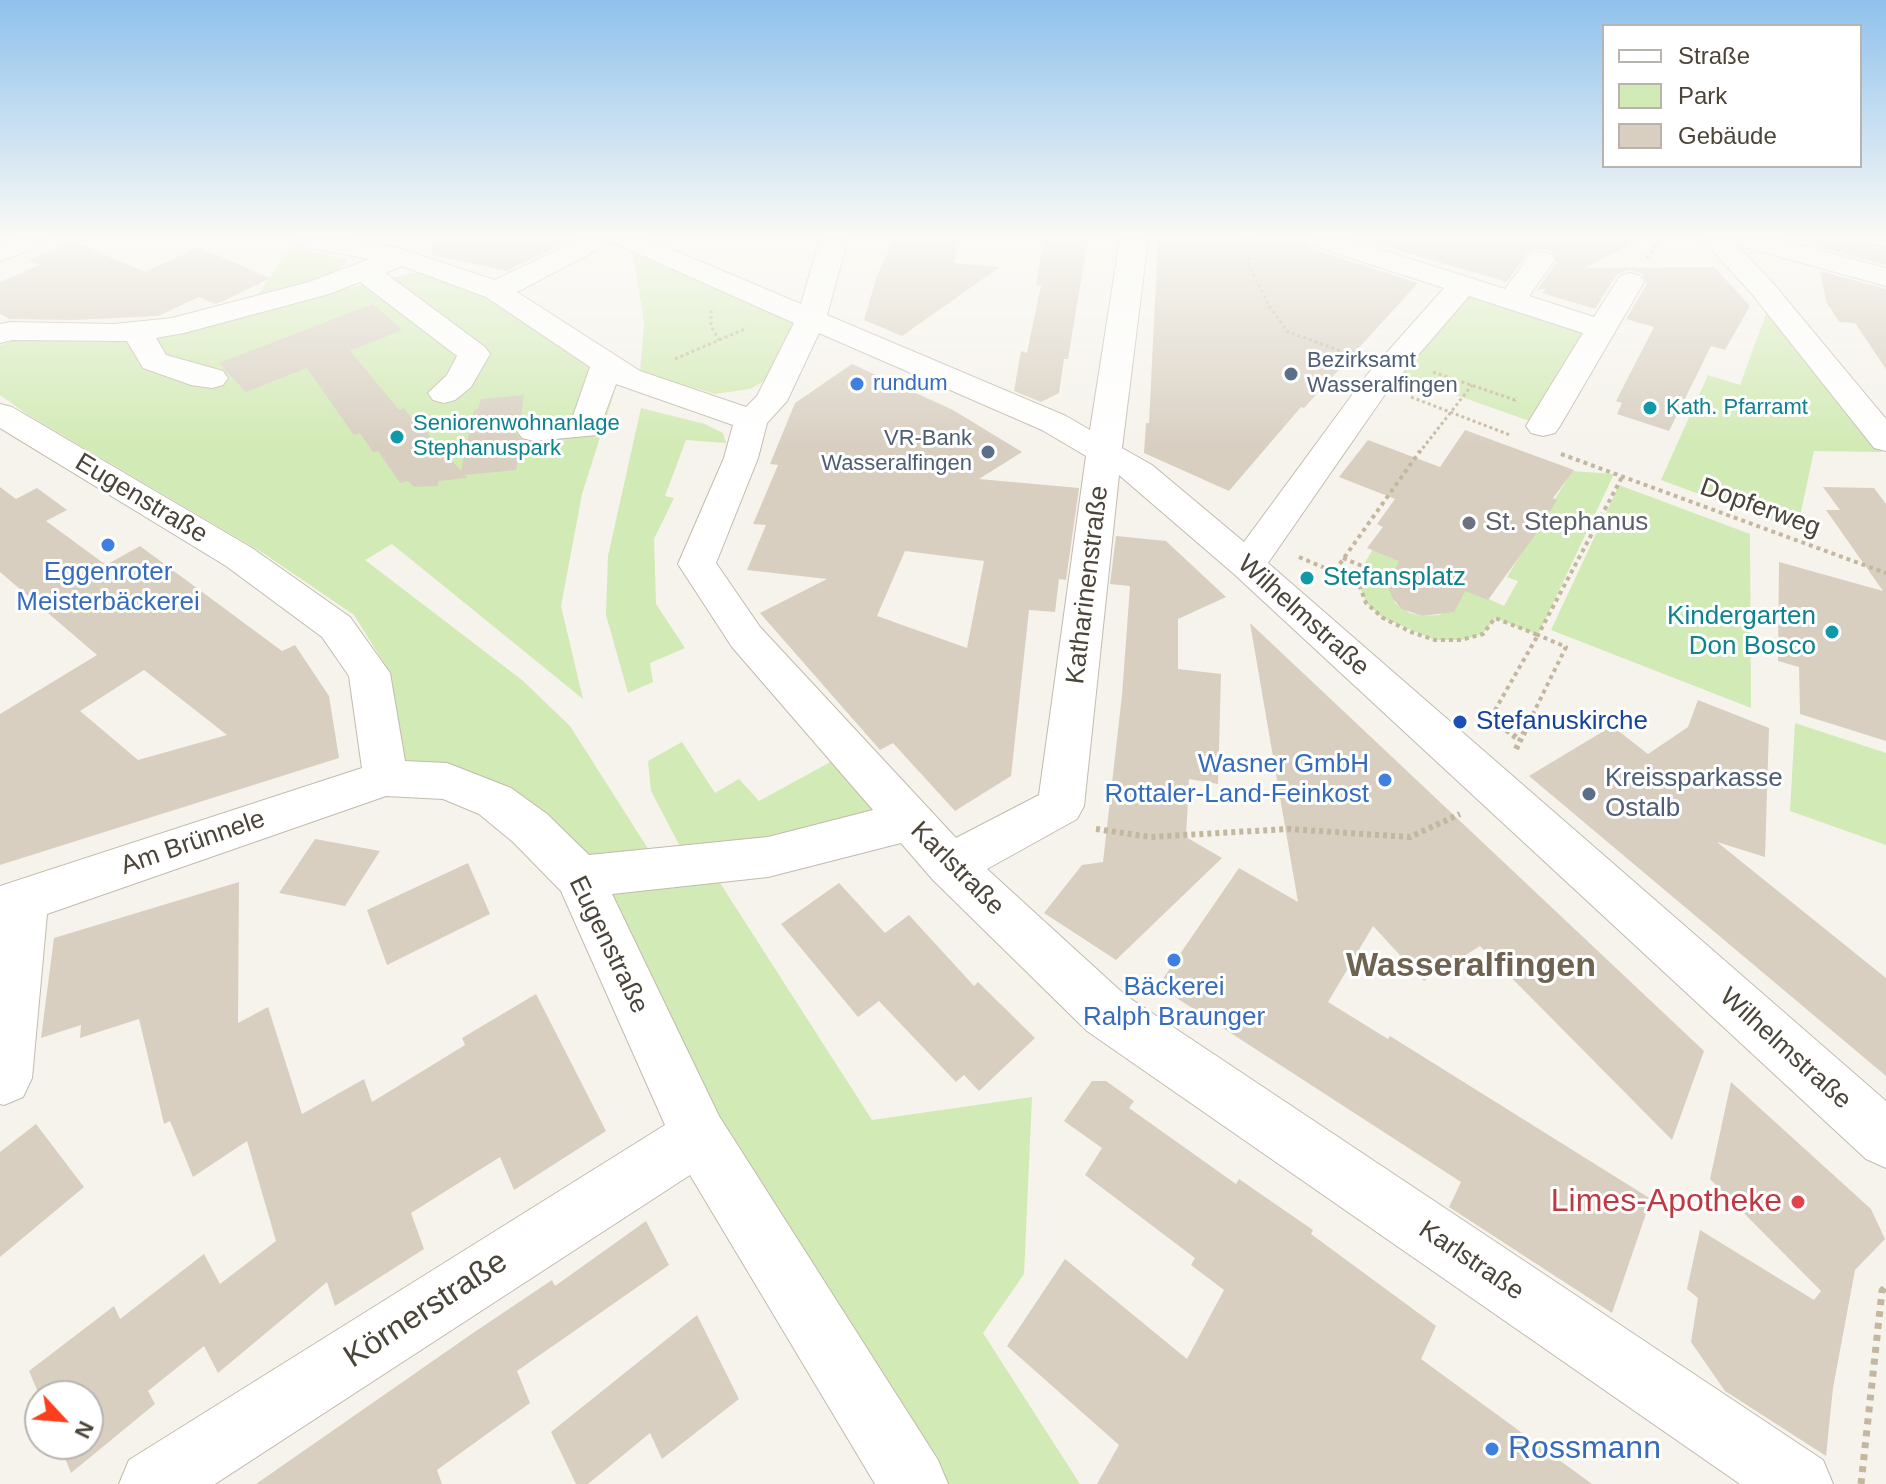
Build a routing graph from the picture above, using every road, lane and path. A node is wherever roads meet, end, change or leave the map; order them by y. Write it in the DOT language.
graph roads {
  1 [pos="244,308"];
  2 [pos="413,308"];
  3 [pos="522,308"];
  4 [pos="787,308"];
  5 [pos="803,308"];
  6 [pos="1124,308"];
  7 [pos="1271,308"];
  8 [pos="1439,308"];
  9 [pos="1537,308"];
  10 [pos="1614,308"];
  11 [pos="1778,308"];
  12 [pos="800,314"];
  13 [pos="1601,329"];
  14 [pos="137,332"];
  15 [pos="0,334"];
  16 [pos="670,361"];
  17 [pos="607,364"];
  18 [pos="1431,371"];
  19 [pos="1372,372"];
  20 [pos="212,378"];
  21 [pos="1472,385"];
  22 [pos="1522,389"];
  23 [pos="444,393"];
  24 [pos="1449,411"];
  25 [pos="0,414"];
  26 [pos="751,420"];
  27 [pos="534,431"];
  28 [pos="1530,432"];
  29 [pos="1886,441"];
  30 [pos="1104,451"];
  31 [pos="1558,453"];
  32 [pos="1622,477"];
  33 [pos="1343,558"];
  34 [pos="1247,565"];
  35 [pos="1334,572"];
  36 [pos="1886,573"];
  37 [pos="1538,635"];
  38 [pos="1518,739"];
  39 [pos="386,778"];
  40 [pos="1502,794"];
  41 [pos="1035,820"];
  42 [pos="909,821"];
  43 [pos="950,865"];
  44 [pos="579,877"];
  45 [pos="12,904"];
  46 [pos="4,1078"];
  47 [pos="699,1136"];
  48 [pos="1886,1139"];
  49 [pos="1886,1286"];
  50 [pos="153,1484"];
  51 [pos="914,1484"];
  52 [pos="1799,1484"];
  53 [pos="1861,1484"];
  1 -- 14 [label="street"];
  2 -- 23 [label="street"];
  3 -- 17 [label="street"];
  4 -- 12 [label="street, Wilhelmstraße"];
  5 -- 12 [label="street"];
  6 -- 30 [label="street, Katharinenstraße"];
  7 -- 19 [label="path"];
  8 -- 19 [label="street"];
  9 -- 13 [label="street"];
  10 -- 13 [label="street"];
  11 -- 29 [label="street"];
  12 -- 16 [label="path"];
  12 -- 26 [label="street"];
  12 -- 30 [label="street, Wilhelmstraße"];
  13 -- 28 [label="street"];
  14 -- 15 [label="street"];
  14 -- 20 [label="street"];
  17 -- 26 [label="street"];
  17 -- 27 [label="street"];
  18 -- 21 [label="path"];
  19 -- 24 [label="path"];
  19 -- 34 [label="street"];
  21 -- 22 [label="path"];
  21 -- 24 [label="path"];
  24 -- 28 [label="path"];
  24 -- 33 [label="path"];
  25 -- 39 [label="street, Eugenstraße"];
  26 -- 42 [label="street, Karlstraße"];
  30 -- 34 [label="street, Wilhelmstraße"];
  30 -- 41 [label="street, Katharinenstraße"];
  31 -- 32 [label="path, Dopferweg"];
  32 -- 36 [label="path, Dopferweg"];
  32 -- 37 [label="path"];
  33 -- 35 [label="path"];
  33 -- 37 [label="path"];
  34 -- 40 [label="street, Wilhelmstraße"];
  37 -- 38 [label="path"];
  37 -- 38 [label="path"];
  38 -- 40 [label="path"];
  39 -- 44 [label="street, Eugenstraße"];
  39 -- 45 [label="street, Am Brünnele"];
  40 -- 41 [label="path"];
  40 -- 48 [label="street, Wilhelmstraße"];
  41 -- 43 [label="street, Katharinenstraße"];
  42 -- 43 [label="street, Karlstraße"];
  42 -- 44 [label="street"];
  43 -- 52 [label="street, Karlstraße"];
  44 -- 47 [label="street, Eugenstraße"];
  45 -- 46 [label="street"];
  47 -- 50 [label="street, Körnerstraße"];
  47 -- 51 [label="street, Eugenstraße"];
  49 -- 53 [label="path"];
}
